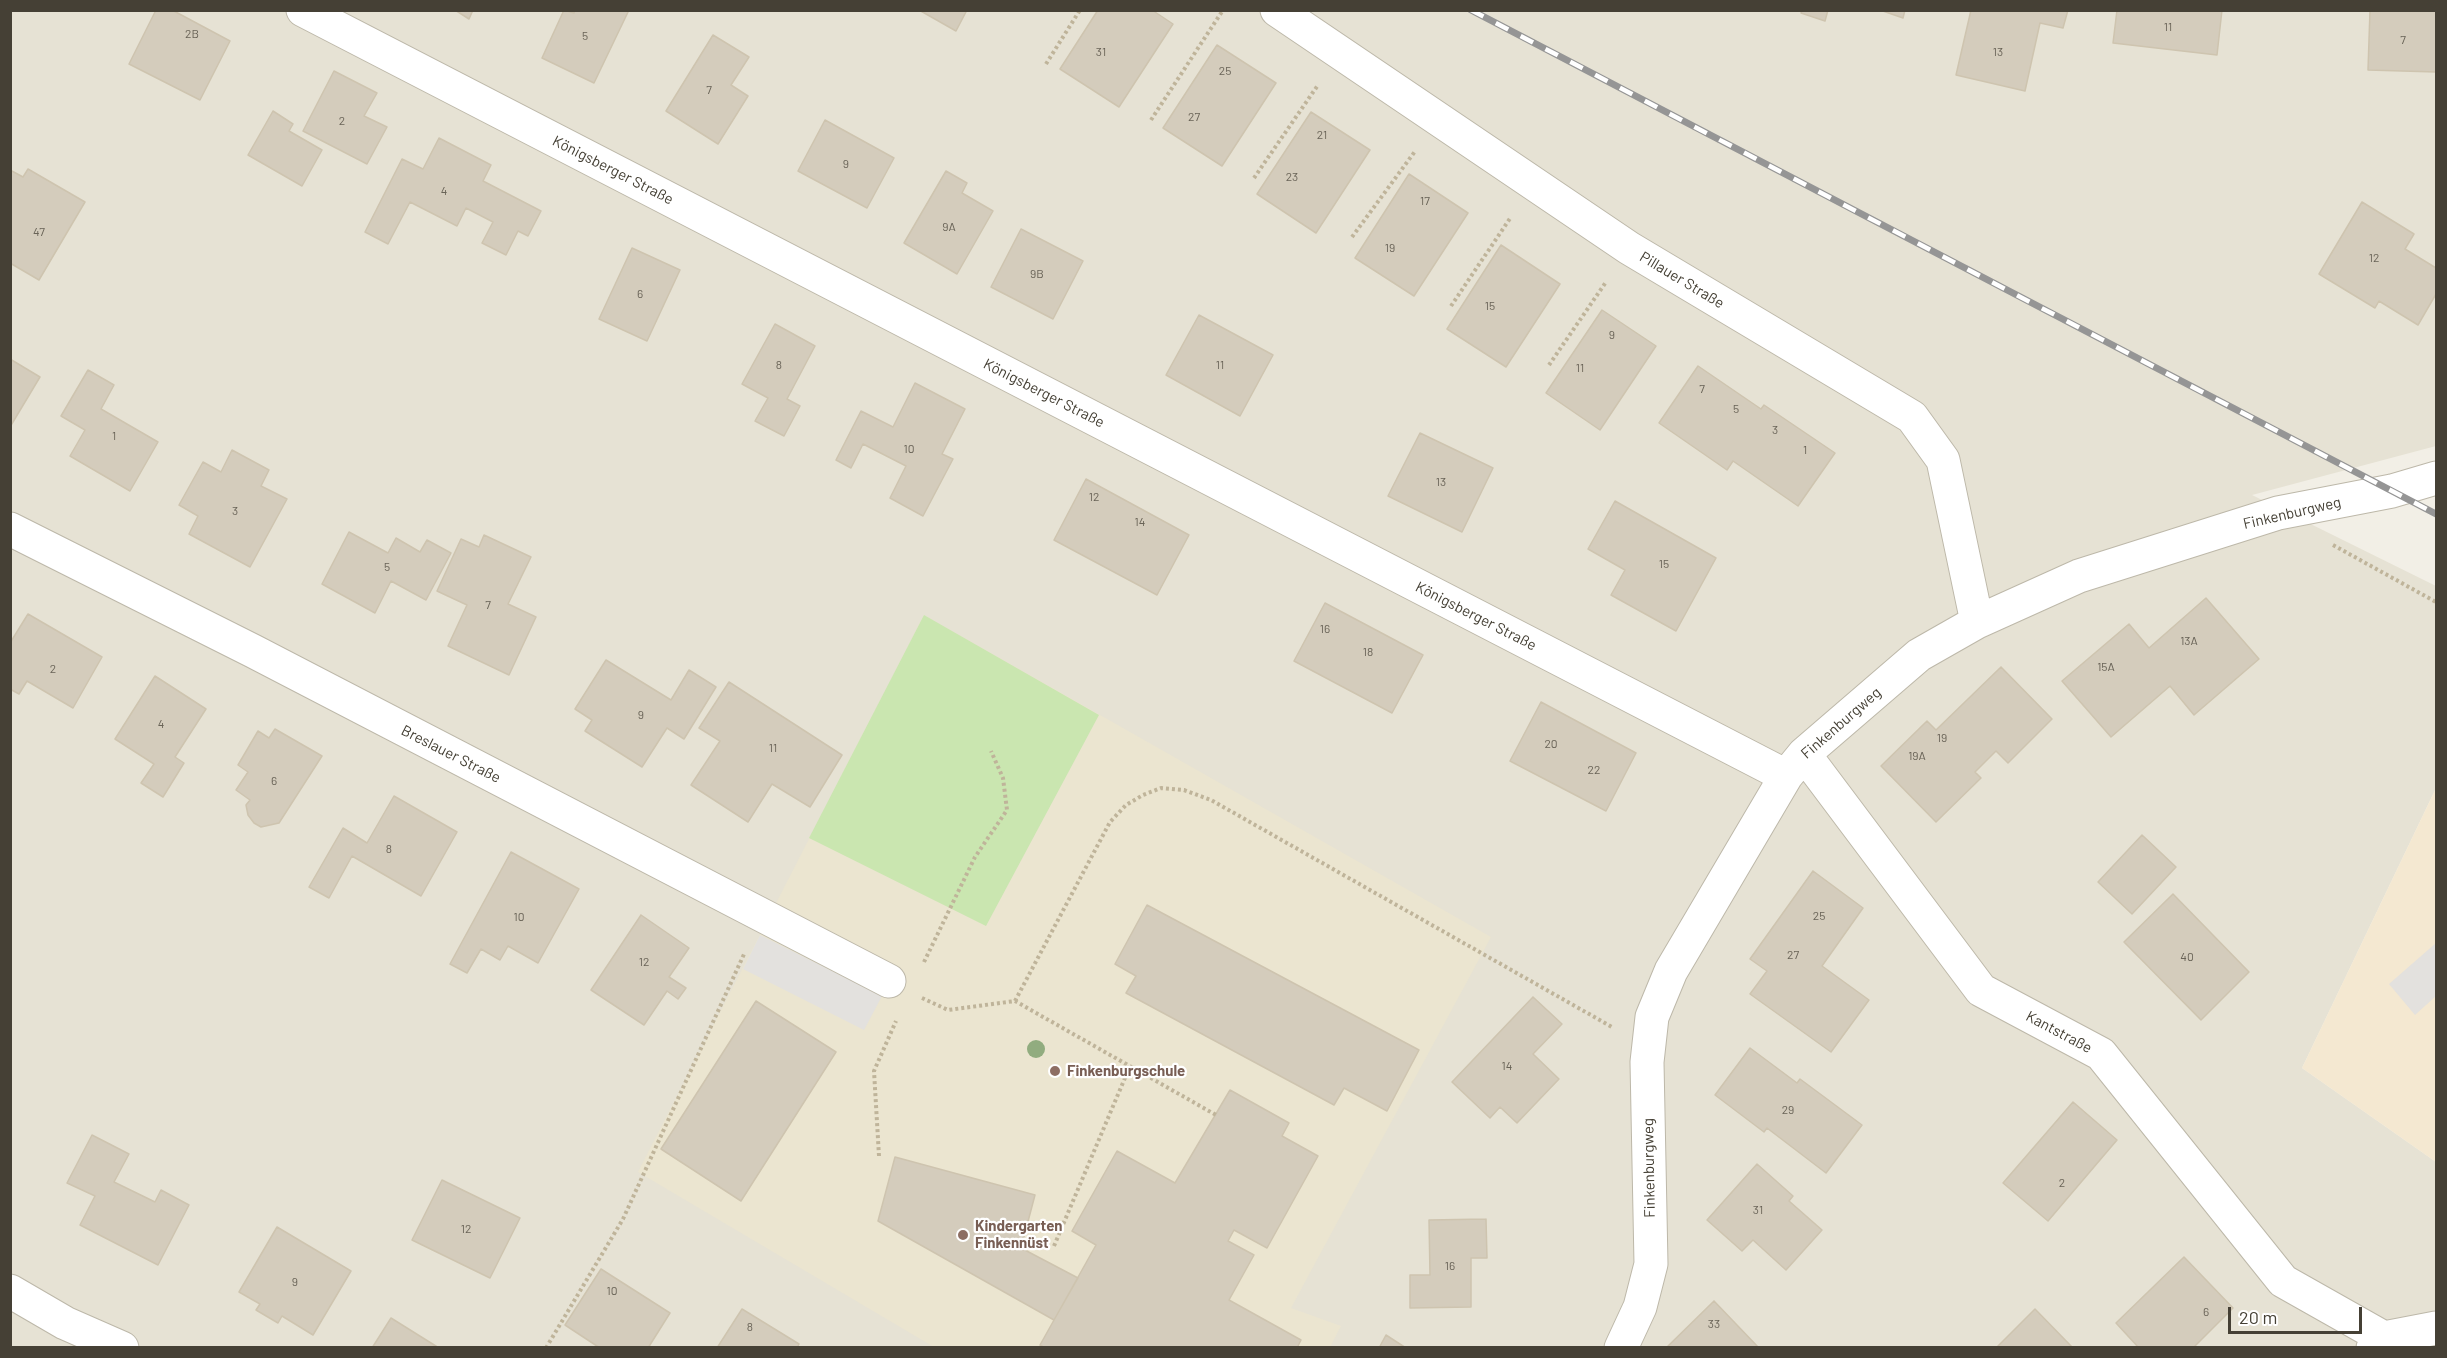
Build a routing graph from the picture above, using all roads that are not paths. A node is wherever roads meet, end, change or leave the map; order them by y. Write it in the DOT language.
graph roads {
  1 [pos="303,10"];
  2 [pos="1277,10"];
  3 [pos="2436,478"];
  4 [pos="10,530"];
  5 [pos="1977,622"];
  6 [pos="1795,765"];
  7 [pos="899,986"];
  8 [pos="10,1291"];
  9 [pos="2436,1328"];
  10 [pos="2379,1343"];
  11 [pos="122,1347"];
  12 [pos="1621,1347"];
  1 -- 6 [label="street, Königsberger Straße"];
  2 -- 5 [label="street, Pillauer Straße"];
  3 -- 5 [label="street, Finkenburgweg"];
  4 -- 7 [label="street, Breslauer Straße"];
  5 -- 6 [label="street, Finkenburgweg"];
  6 -- 10 [label="street, Kantstraße"];
  6 -- 12 [label="street, Finkenburgweg"];
  8 -- 11 [label="street"];
  9 -- 10 [label="street, Kantstraße"];
}
